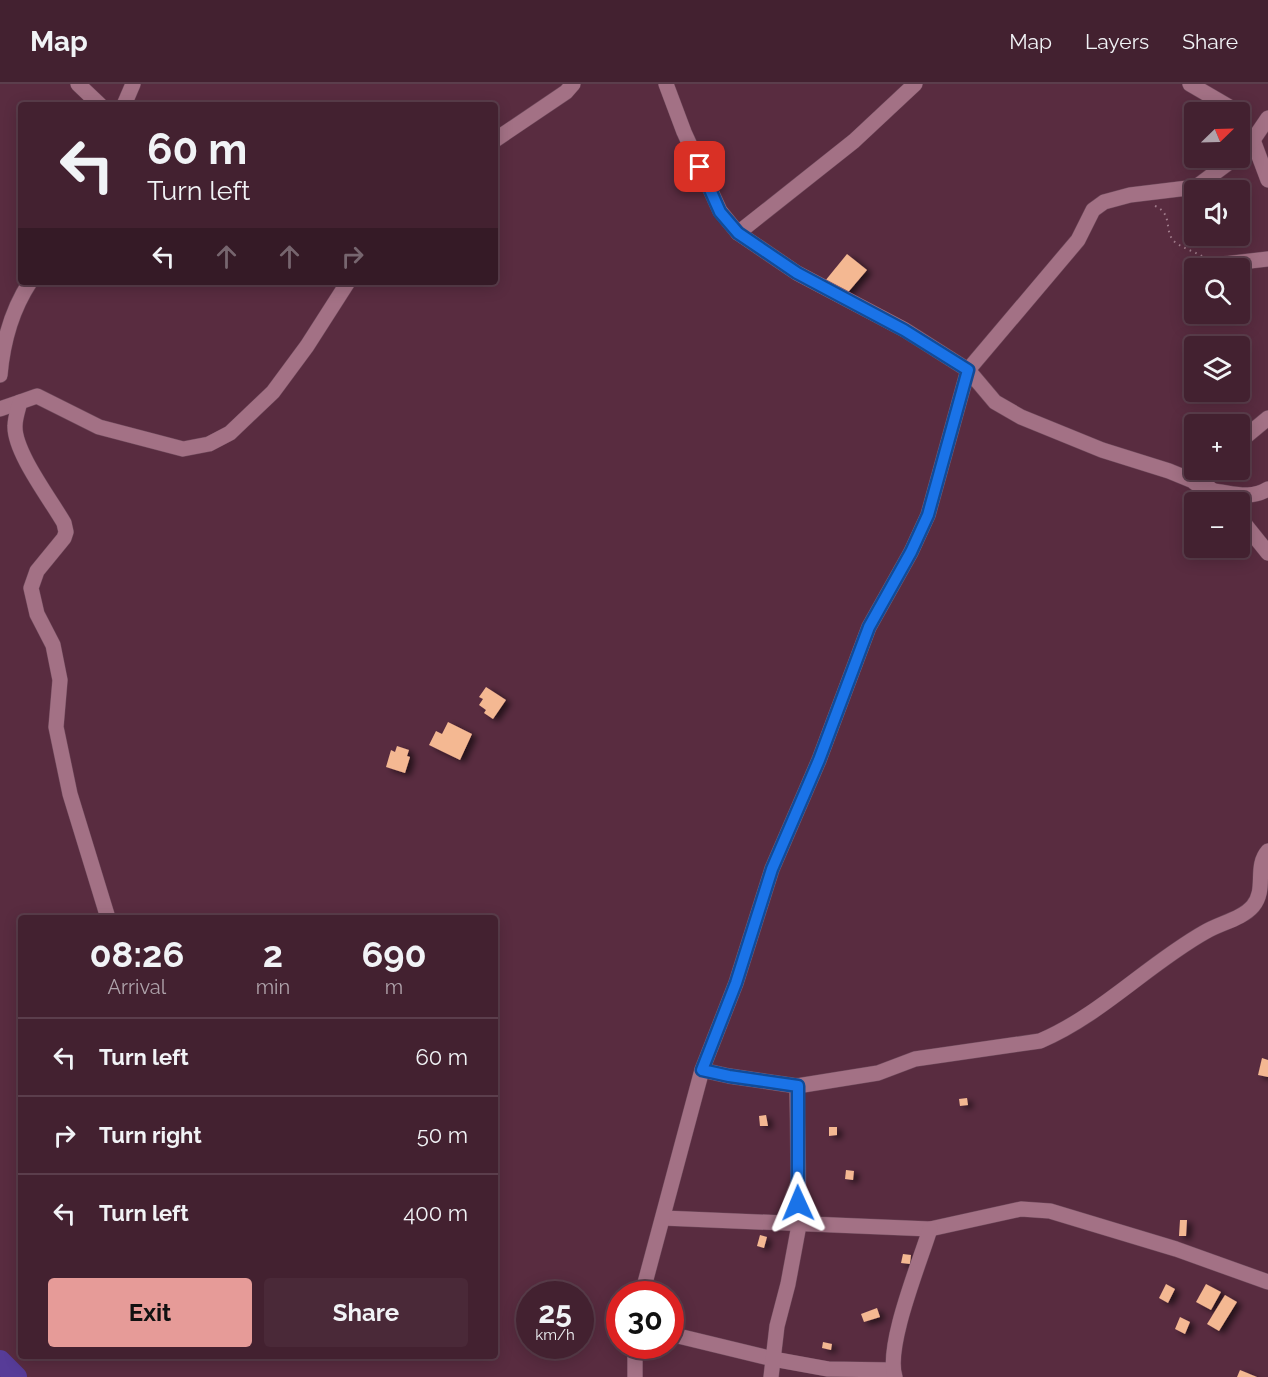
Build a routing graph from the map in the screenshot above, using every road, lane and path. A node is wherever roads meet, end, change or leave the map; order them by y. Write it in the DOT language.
graph roads {
  1 [pos="78,84"];
  2 [pos="133,84"];
  3 [pos="573,84"];
  4 [pos="666,84"];
  5 [pos="915,84"];
  6 [pos="1190,84"];
  7 [pos="97,102"];
  8 [pos="125,102"];
  9 [pos="1220,102"];
  10 [pos="1250,117"];
  11 [pos="1265,122"];
  12 [pos="498,138"];
  13 [pos="1252,140"];
  14 [pos="1222,168"];
  15 [pos="1268,180"];
  16 [pos="1151,204"];
  17 [pos="738,233"];
  18 [pos="1205,258"];
  19 [pos="1268,259"];
  20 [pos="1250,261"];
  21 [pos="28,285"];
  22 [pos="346,285"];
  23 [pos="968,370"];
  24 [pos="0,375"];
  25 [pos="20,402"];
  26 [pos="0,409"];
  27 [pos="1268,418"];
  28 [pos="1250,433"];
  29 [pos="1198,480"];
  30 [pos="1195,483"];
  31 [pos="1268,489"];
  32 [pos="1213,491"];
  33 [pos="1250,531"];
  34 [pos="1268,553"];
  35 [pos="1268,851"];
  36 [pos="107,915"];
  37 [pos="702,1070"];
  38 [pos="798,1086"];
  39 [pos="663,1218"];
  40 [pos="799,1225"];
  41 [pos="930,1229"];
  42 [pos="646,1281"];
  43 [pos="1268,1281"];
  44 [pos="684,1337"];
  45 [pos="635,1359"];
  46 [pos="773,1359"];
  47 [pos="894,1374"];
  48 [pos="635,1377"];
  49 [pos="771,1377"];
  1 -- 7 [label="street"];
  2 -- 8 [label="street"];
  3 -- 12 [label="street"];
  4 -- 17 [label="street"];
  5 -- 17 [label="street"];
  6 -- 9 [label="street"];
  10 -- 11 [label="street"];
  11 -- 13 [label="street"];
  13 -- 15 [label="street"];
  14 -- 23 [label="street"];
  16 -- 18 [label="path"];
  17 -- 23 [label="street"];
  19 -- 20 [label="street"];
  21 -- 24 [label="street"];
  22 -- 25 [label="street"];
  23 -- 30 [label="street"];
  23 -- 37 [label="street"];
  25 -- 26 [label="street"];
  25 -- 36 [label="street"];
  27 -- 28 [label="street"];
  29 -- 30 [label="street"];
  30 -- 32 [label="street"];
  31 -- 32 [label="street"];
  33 -- 34 [label="street"];
  35 -- 38 [label="street"];
  37 -- 38 [label="street"];
  37 -- 39 [label="street"];
  38 -- 40 [label="street"];
  39 -- 40 [label="street"];
  39 -- 42 [label="street"];
  40 -- 41 [label="street"];
  40 -- 46 [label="street"];
  41 -- 43 [label="street"];
  41 -- 47 [label="street"];
  44 -- 46 [label="street"];
  45 -- 48 [label="street"];
  46 -- 47 [label="street"];
  46 -- 49 [label="street"];
}
